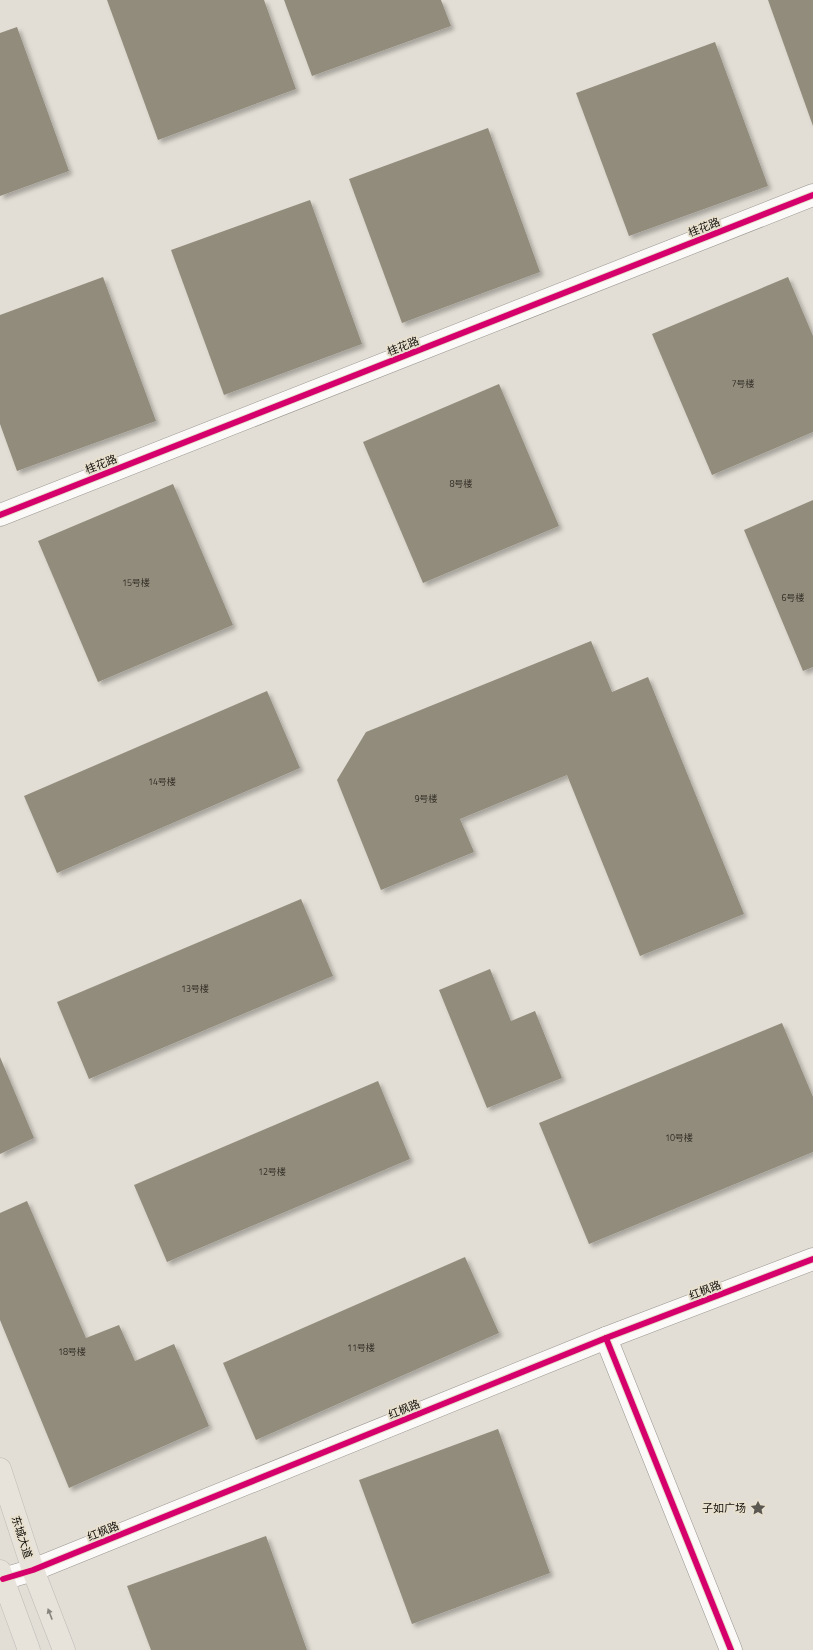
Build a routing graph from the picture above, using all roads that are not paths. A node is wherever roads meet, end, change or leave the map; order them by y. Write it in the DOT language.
graph roads {
  1 [pos="813,196"];
  2 [pos="0,515"];
  3 [pos="813,1259"];
  4 [pos="606,1338"];
  5 [pos="0,1469"];
  6 [pos="33,1570"];
  7 [pos="1,1575"];
  8 [pos="29,1650"];
  9 [pos="64,1650"];
  10 [pos="730,1650"];
  1 -- 2 [label="street, 桂花路"];
  3 -- 4 [label="street, 红枫路"];
  4 -- 6 [label="street, 红枫路"];
  4 -- 10 [label="street"];
  5 -- 6 [label="main road, 东城大道"];
  6 -- 7 [label="street, 红枫路"];
  9 -- 6 [label="main road, 东城大道, one-way"];
  7 -- 8 [label="main road"];
}
